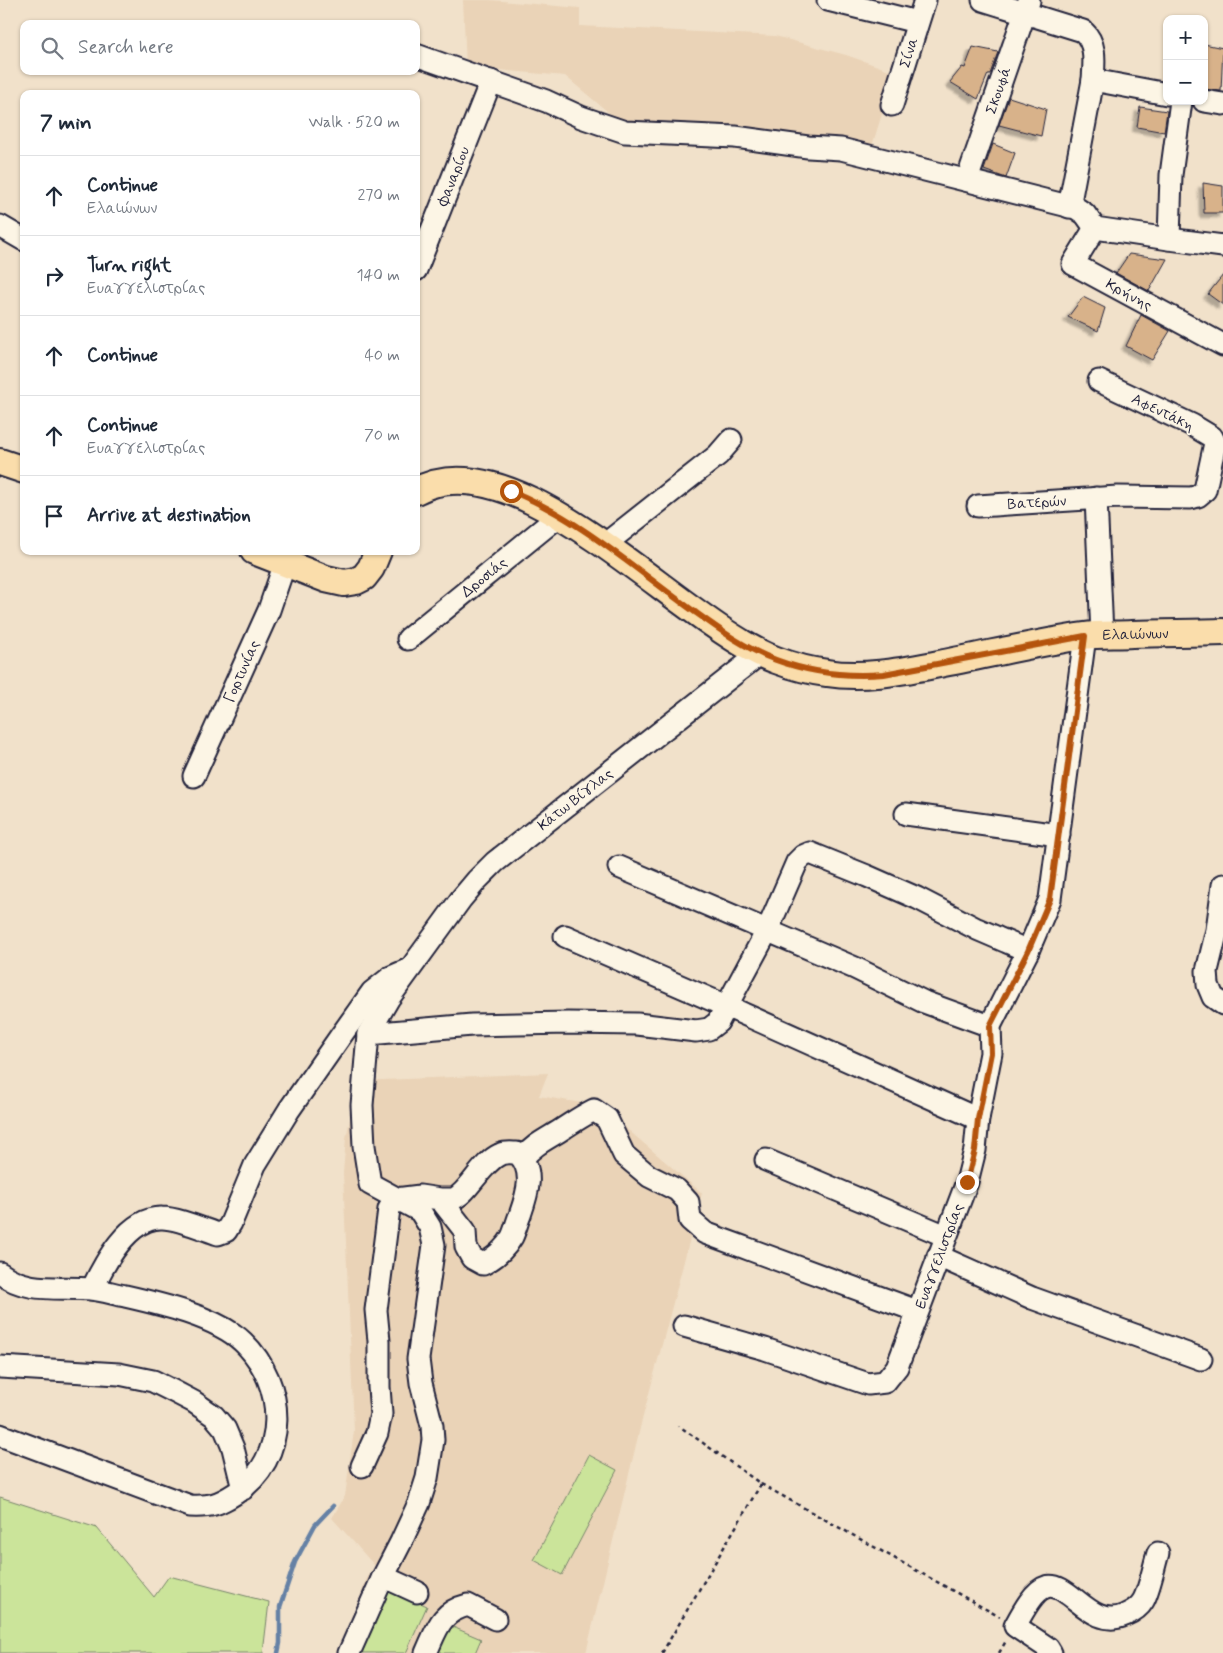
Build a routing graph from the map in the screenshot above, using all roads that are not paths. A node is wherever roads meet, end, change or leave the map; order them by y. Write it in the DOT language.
graph roads {
  1 [pos="828,0"];
  2 [pos="925,0"];
  3 [pos="983,0"];
  4 [pos="1027,7"];
  5 [pos="917,22"];
  6 [pos="420,56"];
  7 [pos="1094,80"];
  8 [pos="491,81"];
  9 [pos="1163,93"];
  10 [pos="1208,102"];
  11 [pos="1223,104"];
  12 [pos="892,105"];
  13 [pos="1180,105"];
  14 [pos="968,180"];
  15 [pos="1070,207"];
  16 [pos="0,226"];
  17 [pos="1095,228"];
  18 [pos="20,238"];
  19 [pos="1169,240"];
  20 [pos="1223,246"];
  21 [pos="420,260"];
  22 [pos="1223,345"];
  23 [pos="1099,381"];
  24 [pos="731,440"];
  25 [pos="0,462"];
  26 [pos="20,469"];
  27 [pos="420,489"];
  28 [pos="1096,498"];
  29 [pos="978,506"];
  30 [pos="560,515"];
  31 [pos="604,545"];
  32 [pos="264,555"];
  33 [pos="376,555"];
  34 [pos="285,563"];
  35 [pos="1223,632"];
  36 [pos="1094,635"];
  37 [pos="408,639"];
  38 [pos="761,653"];
  39 [pos="194,776"];
  40 [pos="906,814"];
  41 [pos="1058,835"];
  42 [pos="619,867"];
  43 [pos="1223,885"];
  44 [pos="767,931"];
  45 [pos="565,936"];
  46 [pos="1028,951"];
  47 [pos="411,969"];
  48 [pos="1223,1004"];
  49 [pos="726,1006"];
  50 [pos="990,1026"];
  51 [pos="368,1034"];
  52 [pos="978,1119"];
  53 [pos="523,1158"];
  54 [pos="766,1160"];
  55 [pos="440,1198"];
  56 [pos="396,1199"];
  57 [pos="946,1236"];
  58 [pos="938,1256"];
  59 [pos="0,1274"];
  60 [pos="92,1289"];
  61 [pos="917,1311"];
  62 [pos="684,1326"];
  63 [pos="1201,1359"];
  64 [pos="0,1366"];
  65 [pos="0,1435"];
  66 [pos="362,1466"];
  67 [pos="242,1489"];
  68 [pos="1158,1553"];
  69 [pos="382,1579"];
  70 [pos="417,1592"];
  71 [pos="495,1619"];
  72 [pos="349,1653"];
  73 [pos="426,1653"];
  74 [pos="1051,1653"];
  1 -- 5 [label="street"];
  2 -- 5 [label="street, Σίνα"];
  3 -- 4 [label="street"];
  4 -- 7 [label="street"];
  4 -- 14 [label="street, Σκουφά"];
  5 -- 12 [label="street, Σίνα"];
  6 -- 8 [label="street"];
  7 -- 9 [label="street"];
  7 -- 15 [label="street"];
  8 -- 14 [label="street"];
  8 -- 21 [label="street, Φαναρίου"];
  10 -- 11 [label="street"];
  13 -- 19 [label="street"];
  14 -- 15 [label="street"];
  15 -- 17 [label="street"];
  16 -- 18 [label="street"];
  17 -- 19 [label="street"];
  17 -- 22 [label="street, Κρήνης"];
  19 -- 20 [label="street"];
  23 -- 28 [label="street, Αφεντάκη"];
  24 -- 31 [label="street"];
  25 -- 26 [label="main road"];
  27 -- 30 [label="main road, Ελαιώνων"];
  28 -- 29 [label="street, Βατερών"];
  28 -- 36 [label="street"];
  30 -- 31 [label="main road, Ελαιώνων"];
  30 -- 37 [label="street, Δροσιάς"];
  31 -- 38 [label="main road, Ελαιώνων"];
  32 -- 34 [label="main road"];
  33 -- 34 [label="main road"];
  34 -- 39 [label="street, Γορτυνίας"];
  35 -- 36 [label="main road, Ελαιώνων"];
  36 -- 38 [label="main road, Ελαιώνων"];
  36 -- 41 [label="street"];
  38 -- 47 [label="street, Κάτω Βίγλας"];
  40 -- 41 [label="street"];
  41 -- 46 [label="street"];
  42 -- 44 [label="street"];
  43 -- 48 [label="street"];
  44 -- 46 [label="street"];
  44 -- 49 [label="street"];
  44 -- 50 [label="street"];
  45 -- 49 [label="street"];
  46 -- 50 [label="street"];
  47 -- 51 [label="street, Κάτω Βίγλας"];
  47 -- 60 [label="street"];
  49 -- 51 [label="street"];
  49 -- 52 [label="street"];
  50 -- 52 [label="street, Ευαγγελιστρίας"];
  51 -- 56 [label="street"];
  52 -- 57 [label="street, Ευαγγελιστρίας"];
  53 -- 55 [label="street"];
  53 -- 55 [label="street"];
  53 -- 61 [label="street"];
  54 -- 57 [label="street"];
  55 -- 56 [label="street"];
  56 -- 66 [label="street"];
  56 -- 69 [label="street"];
  57 -- 58 [label="street, Ευαγγελιστρίας"];
  58 -- 61 [label="street, Ευαγγελιστρίας"];
  58 -- 63 [label="street"];
  59 -- 60 [label="street"];
  60 -- 67 [label="street"];
  61 -- 62 [label="street, Ευαγγελιστρίας"];
  64 -- 67 [label="street"];
  65 -- 67 [label="street"];
  68 -- 74 [label="street"];
  69 -- 70 [label="street"];
  69 -- 72 [label="street"];
  71 -- 73 [label="street"];
}
